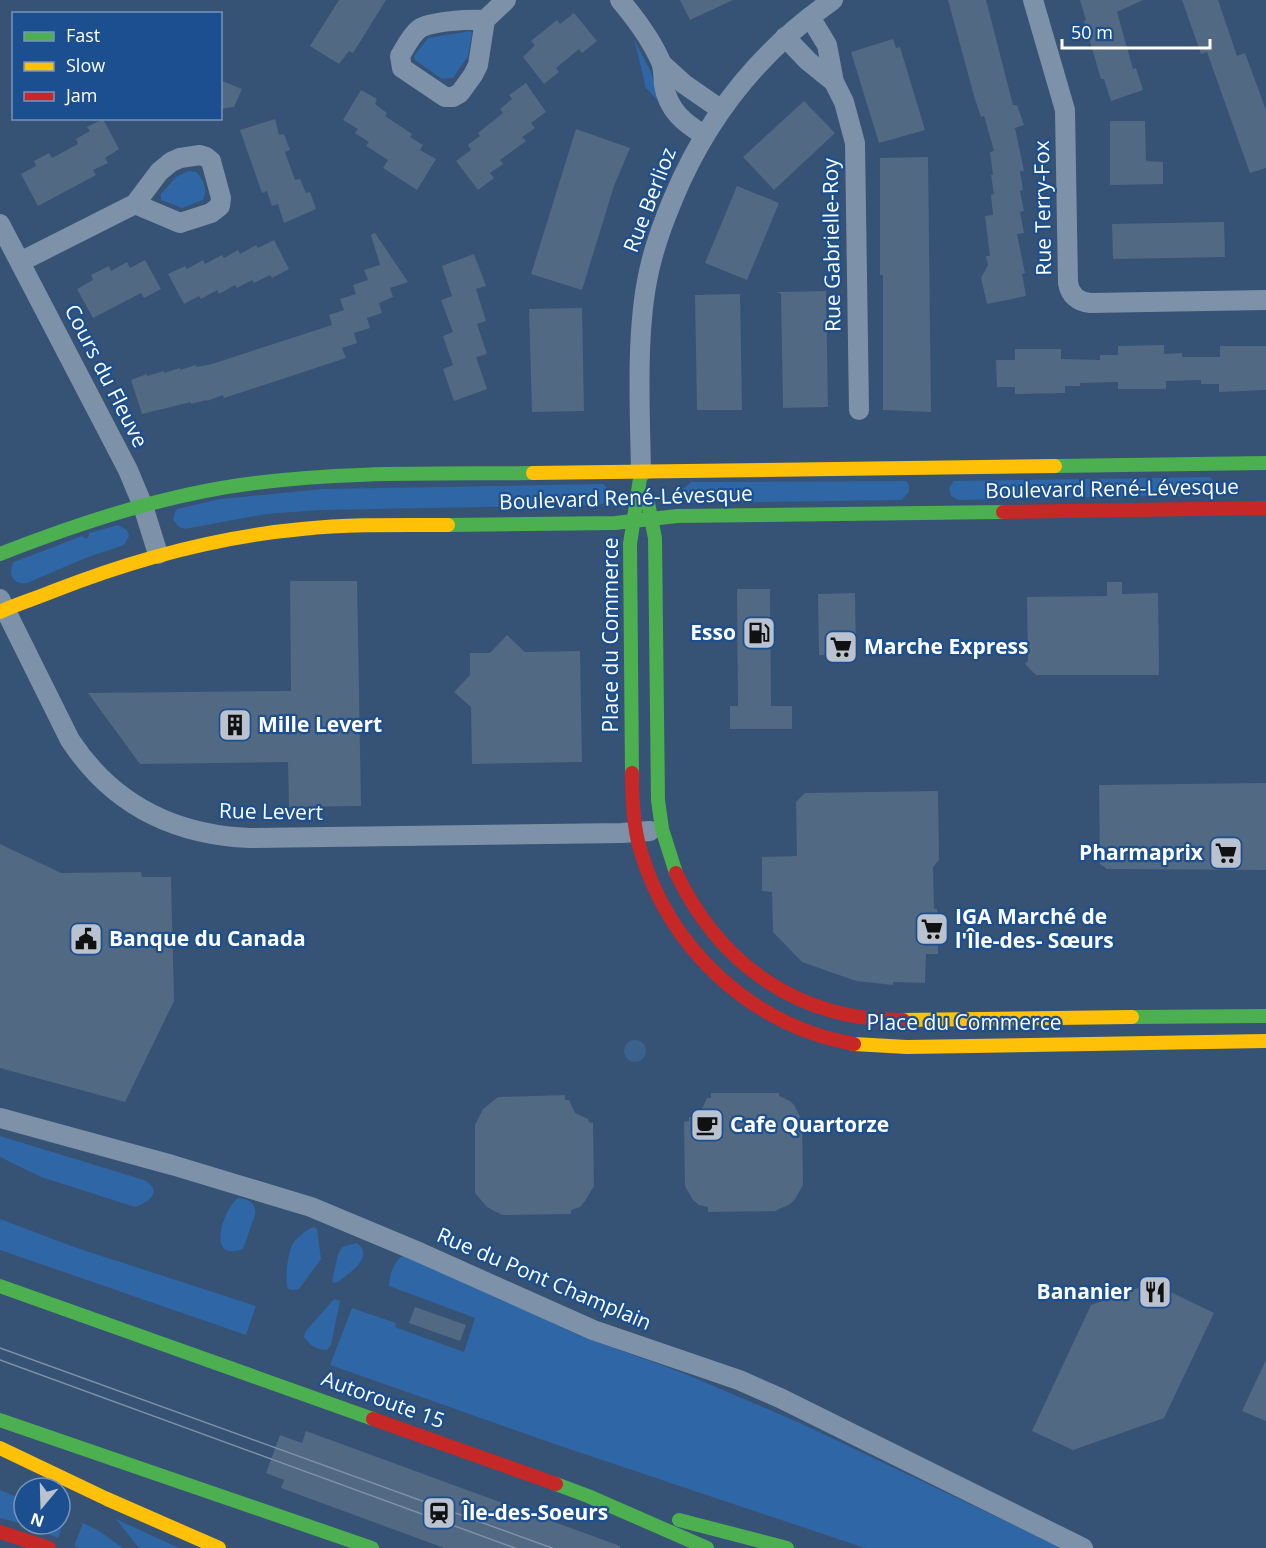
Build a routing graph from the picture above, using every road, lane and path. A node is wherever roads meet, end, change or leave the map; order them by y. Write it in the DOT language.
graph roads {
  1 [pos="506,0"];
  2 [pos="620,0"];
  3 [pos="833,0"];
  4 [pos="1033,0"];
  5 [pos="810,17"];
  6 [pos="485,20"];
  7 [pos="785,37"];
  8 [pos="663,65"];
  9 [pos="834,82"];
  10 [pos="720,109"];
  11 [pos="704,135"];
  12 [pos="135,204"];
  13 [pos="0,224"];
  14 [pos="20,262"];
  15 [pos="1266,300"];
  16 [pos="858,410"];
  17 [pos="1266,463"];
  18 [pos="642,472"];
  19 [pos="142,506"];
  20 [pos="1266,508"];
  21 [pos="651,519"];
  22 [pos="633,522"];
  23 [pos="0,554"];
  24 [pos="158,555"];
  25 [pos="2,607"];
  26 [pos="662,830"];
  27 [pos="637,832"];
  28 [pos="1266,1016"];
  29 [pos="1266,1041"];
  30 [pos="0,1118"];
  31 [pos="0,1286"];
  32 [pos="0,1420"];
  33 [pos="0,1448"];
  34 [pos="588,1496"];
  35 [pos="0,1532"];
  36 [pos="49,1548"];
  37 [pos="219,1548"];
  38 [pos="372,1548"];
  39 [pos="707,1548"];
  40 [pos="787,1548"];
  41 [pos="1083,1548"];
  1 -- 6 [label="street"];
  2 -- 8 [label="street"];
  3 -- 5 [label="street, Rue Berlioz"];
  4 -- 15 [label="street, Rue Terry-Fox"];
  5 -- 7 [label="street, Rue Berlioz"];
  5 -- 9 [label="street, Rue Gabrielle-Roy"];
  6 -- 6 [label="street"];
  7 -- 9 [label="street, Rue Gabrielle-Roy"];
  7 -- 10 [label="street, Rue Berlioz"];
  8 -- 10 [label="street"];
  8 -- 11 [label="street"];
  9 -- 16 [label="street, Rue Gabrielle-Roy"];
  10 -- 11 [label="street, Rue Berlioz"];
  11 -- 18 [label="street, Rue Berlioz"];
  12 -- 14 [label="street"];
  13 -- 14 [label="street, Cours du Fleuve"];
  14 -- 19 [label="street, Cours du Fleuve"];
  17 -- 18 [label="main road, Boulevard René-Lévesque"];
  18 -- 19 [label="main road, Boulevard René-Lévesque"];
  18 -- 21 [label="main road, Place du Commerce"];
  18 -- 22 [label="main road, Place du Commerce"];
  19 -- 23 [label="main road, Boulevard René-Lévesque"];
  19 -- 24 [label="street, Cours du Fleuve"];
  20 -- 21 [label="main road, Boulevard René-Lévesque"];
  21 -- 22 [label="main road, Boulevard René-Lévesque"];
  21 -- 26 [label="main road, Place du Commerce"];
  22 -- 24 [label="main road, Boulevard René-Lévesque"];
  22 -- 27 [label="main road, Place du Commerce"];
  24 -- 25 [label="main road, Boulevard René-Lévesque"];
  25 -- 27 [label="street, Rue Levert"];
  26 -- 27 [label="street, Rue Levert"];
  26 -- 28 [label="main road, Place du Commerce"];
  27 -- 29 [label="main road, Place du Commerce"];
  30 -- 41 [label="street, Rue du Pont Champlain"];
  31 -- 34 [label="main road, Autoroute 15"];
  32 -- 38 [label="main road"];
  33 -- 37 [label="main road"];
  34 -- 39 [label="main road, Autoroute 15"];
  34 -- 40 [label="main road"];
  35 -- 36 [label="main road"];
}
